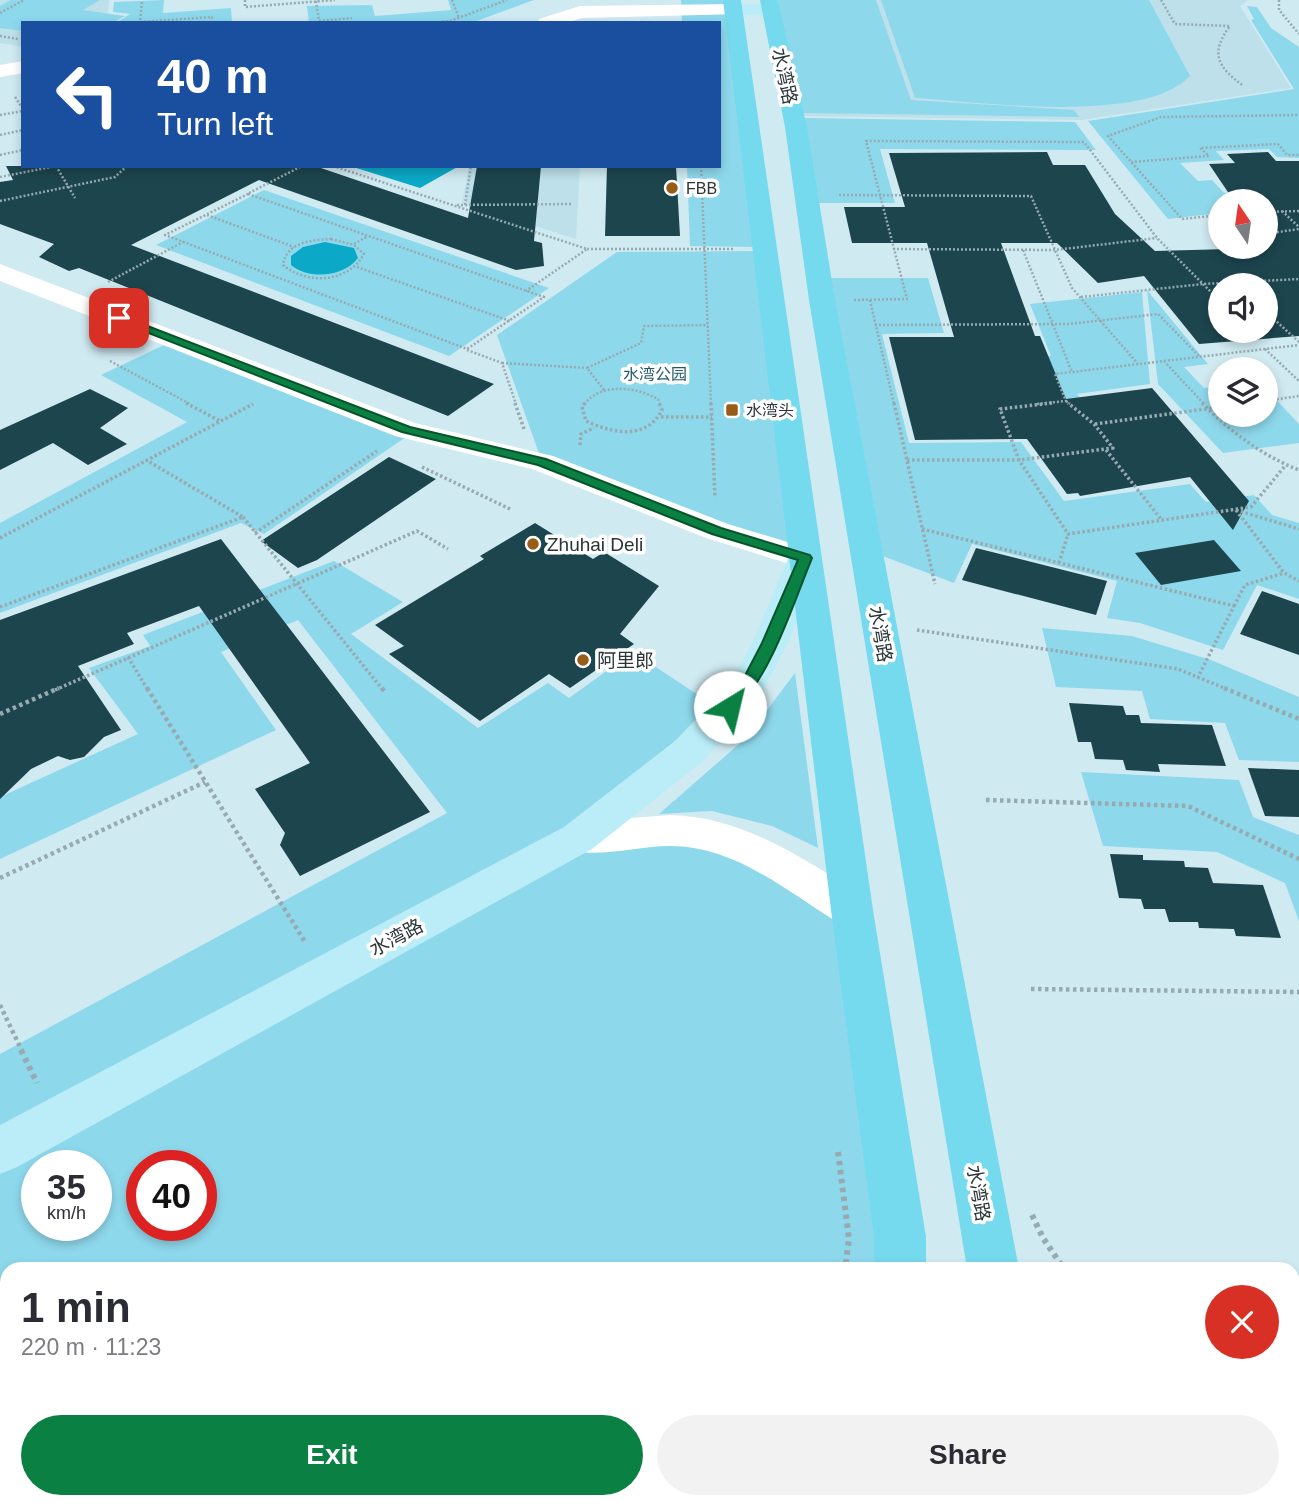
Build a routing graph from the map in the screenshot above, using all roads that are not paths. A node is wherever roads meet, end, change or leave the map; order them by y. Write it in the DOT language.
graph roads {
  1 [pos="733,5"];
  2 [pos="770,5"];
  3 [pos="552,21"];
  4 [pos="21,67"];
  5 [pos="0,71"];
  6 [pos="0,272"];
  7 [pos="805,558"];
  8 [pos="578,838"];
  9 [pos="852,910"];
  10 [pos="0,1151"];
  11 [pos="903,1258"];
  12 [pos="997,1259"];
  1 -- 2 [label="street"];
  1 -- 3 [label="street"];
  1 -- 7 [label="main road, 水湾路"];
  2 -- 12 [label="main road, 水湾路"];
  4 -- 5 [label="street"];
  6 -- 7 [label="street"];
  7 -- 8 [label="street, 水湾路"];
  7 -- 9 [label="main road, 水湾路"];
  8 -- 9 [label="street"];
  8 -- 10 [label="street, 水湾路"];
  9 -- 11 [label="main road, 水湾路"];
}
